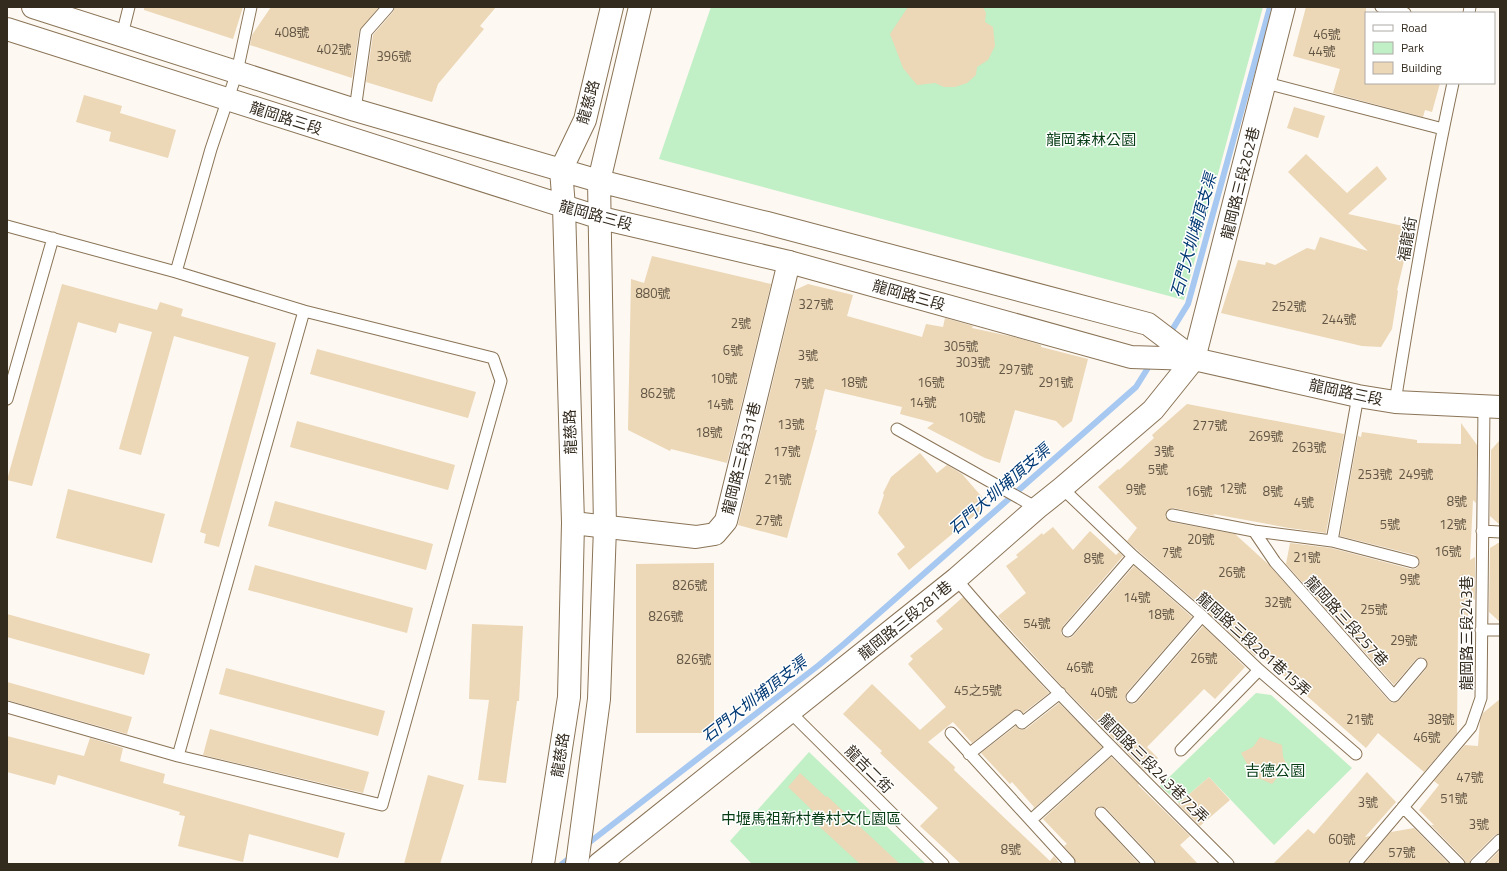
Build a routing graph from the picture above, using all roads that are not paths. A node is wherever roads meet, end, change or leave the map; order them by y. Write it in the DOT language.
graph roads {
  1 [pos="33,7"];
  2 [pos="129,7"];
  3 [pos="252,7"];
  4 [pos="388,7"];
  5 [pos="612,7"];
  6 [pos="640,7"];
  7 [pos="1284,7"];
  8 [pos="1381,7"];
  9 [pos="1401,12"];
  10 [pos="7,28"];
  11 [pos="122,35"];
  12 [pos="237,72"];
  13 [pos="1266,83"];
  14 [pos="1453,84"];
  15 [pos="227,100"];
  16 [pos="355,110"];
  17 [pos="1443,129"];
  18 [pos="561,170"];
  19 [pos="599,181"];
  20 [pos="564,207"];
  21 [pos="600,218"];
  22 [pos="7,226"];
  23 [pos="53,238"];
  24 [pos="789,262"];
  25 [pos="176,272"];
  26 [pos="304,311"];
  27 [pos="1194,359"];
  28 [pos="1358,396"];
  29 [pos="7,399"];
  30 [pos="1395,402"];
  31 [pos="1492,407"];
  32 [pos="897,429"];
  33 [pos="1062,488"];
  34 [pos="1037,508"];
  35 [pos="1172,515"];
  36 [pos="573,523"];
  37 [pos="605,527"];
  38 [pos="1254,531"];
  39 [pos="1482,531"];
  40 [pos="1500,532"];
  41 [pos="1332,541"];
  42 [pos="1133,556"];
  43 [pos="1412,562"];
  44 [pos="956,579"];
  45 [pos="1202,616"];
  46 [pos="1481,630"];
  47 [pos="1500,630"];
  48 [pos="1068,631"];
  49 [pos="1421,664"];
  50 [pos="1259,670"];
  51 [pos="1060,693"];
  52 [pos="1132,697"];
  53 [pos="7,707"];
  54 [pos="790,712"];
  55 [pos="951,733"];
  56 [pos="1111,748"];
  57 [pos="1181,750"];
  58 [pos="969,754"];
  59 [pos="1356,754"];
  60 [pos="178,756"];
  61 [pos="1403,806"];
  62 [pos="1101,813"];
  63 [pos="1031,820"];
  64 [pos="1500,840"];
  65 [pos="606,861"];
  66 [pos="543,864"];
  67 [pos="577,864"];
  68 [pos="943,864"];
  69 [pos="1067,864"];
  70 [pos="1149,864"];
  71 [pos="1228,864"];
  72 [pos="1355,864"];
  73 [pos="1459,864"];
  74 [pos="1476,864"];
  1 -- 11 [label="street, 龍岡路三段"];
  2 -- 11 [label="lane"];
  3 -- 12 [label="lane"];
  4 -- 16 [label="lane"];
  5 -- 18 [label="street, 龍慈路"];
  6 -- 19 [label="street, 龍慈路"];
  7 -- 13 [label="street, 龍岡路三段262巷"];
  8 -- 9 [label="lane"];
  10 -- 15 [label="street, 龍岡路三段"];
  11 -- 12 [label="street, 龍岡路三段"];
  12 -- 15 [label="lane"];
  12 -- 16 [label="street, 龍岡路三段"];
  13 -- 17 [label="lane"];
  13 -- 27 [label="street, 龍岡路三段262巷"];
  14 -- 17 [label="lane, 福龍街"];
  15 -- 20 [label="street, 龍岡路三段"];
  15 -- 25 [label="lane"];
  16 -- 18 [label="street, 龍岡路三段"];
  17 -- 30 [label="lane, 福龍街"];
  18 -- 19 [label="street, 龍岡路三段"];
  18 -- 20 [label="street, 龍慈路"];
  19 -- 21 [label="street, 龍慈路"];
  19 -- 27 [label="street, 龍岡路三段"];
  20 -- 21 [label="street, 龍岡路三段"];
  20 -- 36 [label="street, 龍慈路"];
  21 -- 24 [label="street, 龍岡路三段"];
  21 -- 37 [label="street, 龍慈路"];
  22 -- 23 [label="lane"];
  23 -- 25 [label="lane"];
  23 -- 29 [label="lane"];
  24 -- 27 [label="street, 龍岡路三段"];
  24 -- 37 [label="street, 龍岡路三段331巷"];
  25 -- 26 [label="lane"];
  26 -- 60 [label="lane"];
  26 -- 60 [label="lane"];
  27 -- 28 [label="street, 龍岡路三段"];
  27 -- 33 [label="street, 龍岡路三段281巷"];
  28 -- 30 [label="street, 龍岡路三段"];
  28 -- 41 [label="lane"];
  30 -- 31 [label="street, 龍岡路三段"];
  31 -- 39 [label="lane, 龍岡路三段243巷"];
  32 -- 34 [label="lane"];
  33 -- 34 [label="street, 龍岡路三段281巷"];
  33 -- 42 [label="lane, 龍岡路三段281巷15弄"];
  34 -- 44 [label="street, 龍岡路三段281巷"];
  35 -- 38 [label="lane"];
  36 -- 37 [label="street, 龍岡路三段331巷"];
  36 -- 66 [label="street, 龍慈路"];
  37 -- 67 [label="street, 龍慈路"];
  38 -- 41 [label="lane"];
  38 -- 49 [label="lane, 龍岡路三段257巷"];
  39 -- 40 [label="lane"];
  39 -- 46 [label="lane, 龍岡路三段243巷"];
  41 -- 43 [label="lane"];
  42 -- 45 [label="lane, 龍岡路三段281巷15弄"];
  42 -- 48 [label="lane"];
  44 -- 51 [label="lane, 龍岡路三段243巷72弄"];
  44 -- 54 [label="street, 龍岡路三段281巷"];
  45 -- 50 [label="lane, 龍岡路三段281巷15弄"];
  45 -- 52 [label="lane"];
  46 -- 47 [label="lane"];
  46 -- 61 [label="lane, 龍岡路三段243巷"];
  50 -- 57 [label="lane"];
  50 -- 59 [label="lane, 龍岡路三段281巷15弄"];
  51 -- 56 [label="lane, 龍岡路三段243巷72弄"];
  51 -- 58 [label="lane"];
  53 -- 60 [label="lane"];
  54 -- 65 [label="street, 龍岡路三段281巷"];
  54 -- 68 [label="lane, 龍吉二街"];
  55 -- 58 [label="lane"];
  56 -- 63 [label="lane"];
  56 -- 71 [label="lane, 龍岡路三段243巷72弄"];
  58 -- 63 [label="lane"];
  61 -- 72 [label="lane, 龍岡路三段243巷"];
  61 -- 73 [label="lane"];
  62 -- 70 [label="lane"];
  63 -- 69 [label="lane"];
  64 -- 74 [label="lane"];
}
